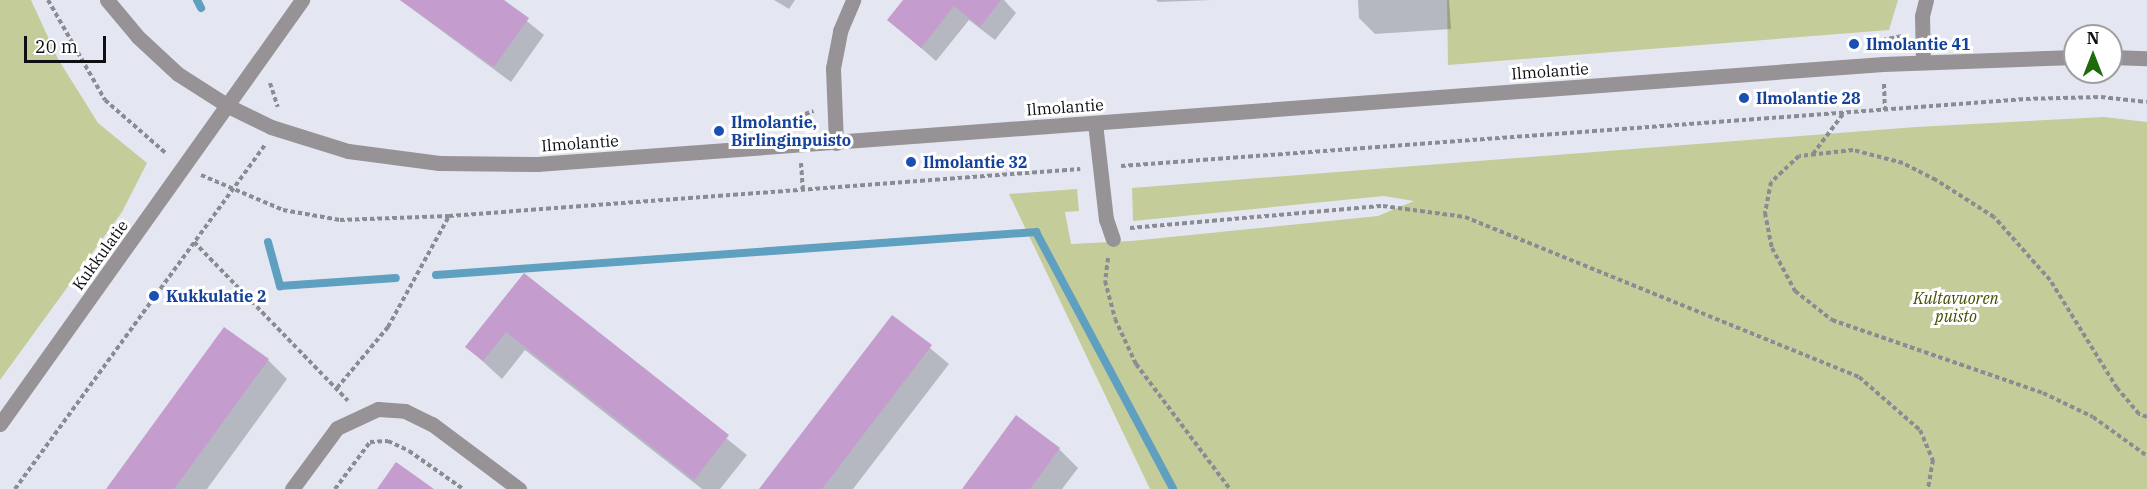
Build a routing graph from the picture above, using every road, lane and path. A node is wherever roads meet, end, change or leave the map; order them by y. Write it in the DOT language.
graph roads {
  1 [pos="48,0"];
  2 [pos="107,0"];
  3 [pos="302,0"];
  4 [pos="853,0"];
  5 [pos="1926,0"];
  6 [pos="2063,57"];
  7 [pos="2123,57"];
  8 [pos="2147,58"];
  9 [pos="1923,62"];
  10 [pos="2147,102"];
  11 [pos="228,106"];
  12 [pos="1843,113"];
  13 [pos="1095,123"];
  14 [pos="836,143"];
  15 [pos="1813,154"];
  16 [pos="185,166"];
  17 [pos="1101,167"];
  18 [pos="233,191"];
  19 [pos="450,216"];
  20 [pos="1113,238"];
  21 [pos="194,242"];
  22 [pos="337,388"];
  23 [pos="356,417"];
  24 [pos="2147,417"];
  25 [pos="0,424"];
  26 [pos="370,442"];
  27 [pos="2147,456"];
  28 [pos="15,489"];
  29 [pos="292,489"];
  30 [pos="335,489"];
  31 [pos="463,489"];
  32 [pos="519,489"];
  33 [pos="1230,489"];
  34 [pos="1928,489"];
  1 -- 16 [label="path"];
  2 -- 11 [label="street, Ilmolantie"];
  3 -- 11 [label="street, Kukkulatie"];
  4 -- 14 [label="street"];
  5 -- 9 [label="street"];
  6 -- 9 [label="street, Ilmolantie"];
  7 -- 8 [label="street"];
  9 -- 13 [label="street, Ilmolantie"];
  10 -- 12 [label="path"];
  11 -- 14 [label="street, Ilmolantie"];
  11 -- 16 [label="street, Kukkulatie"];
  12 -- 15 [label="path"];
  12 -- 17 [label="path"];
  13 -- 14 [label="street, Ilmolantie"];
  13 -- 17 [label="street"];
  15 -- 24 [label="path"];
  15 -- 27 [label="path"];
  16 -- 18 [label="path"];
  16 -- 25 [label="street, Kukkulatie"];
  17 -- 19 [label="path"];
  17 -- 20 [label="street"];
  18 -- 19 [label="path"];
  18 -- 21 [label="path"];
  19 -- 22 [label="path"];
  20 -- 33 [label="path"];
  20 -- 34 [label="path"];
  21 -- 22 [label="path"];
  21 -- 28 [label="path"];
  22 -- 23 [label="path"];
  23 -- 26 [label="path"];
  23 -- 29 [label="street"];
  23 -- 32 [label="street"];
  26 -- 30 [label="path"];
  26 -- 31 [label="path"];
}
